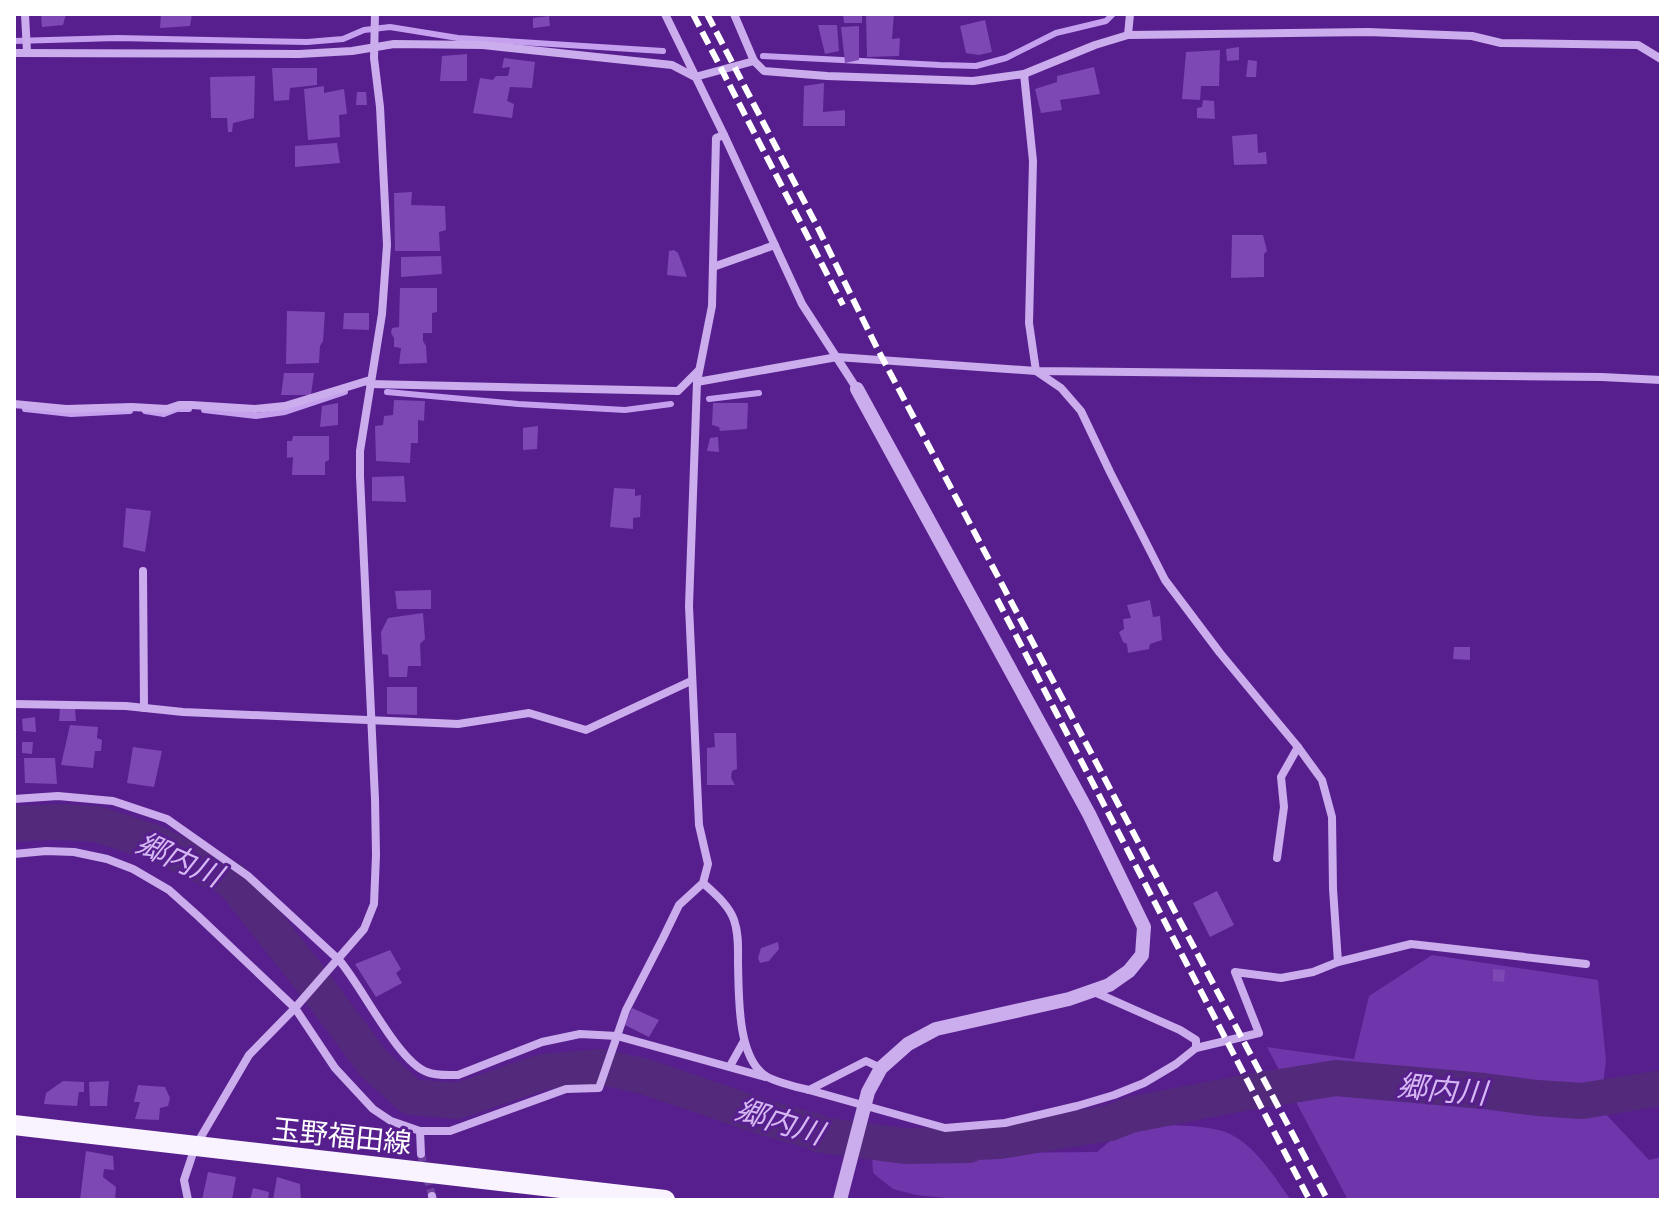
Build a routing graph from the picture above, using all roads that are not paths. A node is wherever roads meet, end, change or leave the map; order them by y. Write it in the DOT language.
graph roads {
  1 [pos="25,14"];
  2 [pos="665,14"];
  3 [pos="734,14"];
  4 [pos="1130,14"];
  5 [pos="375,18"];
  6 [pos="1128,35"];
  7 [pos="27,48"];
  8 [pos="375,48"];
  9 [pos="14,53"];
  10 [pos="1661,59"];
  11 [pos="754,61"];
  12 [pos="1024,74"];
  13 [pos="695,77"];
  14 [pos="724,135"];
  15 [pos="775,245"];
  16 [pos="713,267"];
  17 [pos="837,357"];
  18 [pos="699,370"];
  19 [pos="1036,371"];
  20 [pos="1661,380"];
  21 [pos="370,382"];
  22 [pos="697,382"];
  23 [pos="857,389"];
  24 [pos="14,404"];
  25 [pos="143,571"];
  26 [pos="691,681"];
  27 [pos="14,704"];
  28 [pos="144,708"];
  29 [pos="372,719"];
  30 [pos="1298,747"];
  31 [pos="14,799"];
  32 [pos="14,854"];
  33 [pos="1277,858"];
  34 [pos="703,883"];
  35 [pos="339,960"];
  36 [pos="1338,962"];
  37 [pos="1586,964"];
  38 [pos="1092,991"];
  39 [pos="298,1005"];
  40 [pos="616,1039"];
  41 [pos="744,1041"];
  42 [pos="1196,1048"];
  43 [pos="730,1066"];
  44 [pos="881,1068"];
  45 [pos="765,1077"];
  46 [pos="809,1090"];
  47 [pos="14,1125"];
  48 [pos="420,1131"];
  49 [pos="195,1147"];
  50 [pos="421,1154"];
  51 [pos="188,1200"];
  52 [pos="665,1200"];
  53 [pos="840,1200"];
  1 -- 7 [label="street"];
  2 -- 13 [label="street"];
  3 -- 11 [label="street"];
  4 -- 6 [label="street"];
  5 -- 8 [label="street"];
  6 -- 10 [label="street"];
  6 -- 12 [label="street"];
  7 -- 8 [label="street"];
  7 -- 9 [label="street"];
  8 -- 13 [label="street"];
  8 -- 21 [label="street"];
  11 -- 12 [label="street"];
  11 -- 13 [label="street"];
  12 -- 19 [label="street"];
  13 -- 14 [label="street"];
  14 -- 15 [label="street"];
  14 -- 16 [label="street"];
  15 -- 16 [label="street"];
  15 -- 17 [label="street"];
  16 -- 18 [label="street"];
  17 -- 19 [label="street"];
  17 -- 22 [label="street"];
  17 -- 23 [label="street"];
  18 -- 21 [label="street"];
  18 -- 22 [label="street"];
  19 -- 20 [label="street"];
  19 -- 30 [label="street"];
  21 -- 24 [label="street"];
  21 -- 29 [label="street"];
  22 -- 26 [label="street"];
  23 -- 38 [label="street"];
  25 -- 28 [label="street"];
  26 -- 29 [label="street"];
  26 -- 34 [label="street"];
  27 -- 28 [label="street"];
  28 -- 29 [label="street"];
  29 -- 35 [label="street"];
  30 -- 33 [label="street"];
  30 -- 36 [label="street"];
  31 -- 35 [label="street"];
  32 -- 39 [label="street"];
  34 -- 40 [label="street"];
  34 -- 41 [label="street"];
  35 -- 39 [label="street"];
  35 -- 40 [label="street"];
  36 -- 37 [label="street"];
  36 -- 42 [label="street"];
  38 -- 42 [label="street"];
  38 -- 44 [label="street"];
  39 -- 48 [label="street"];
  39 -- 49 [label="street"];
  40 -- 43 [label="street"];
  40 -- 48 [label="street"];
  41 -- 43 [label="street"];
  41 -- 45 [label="street"];
  42 -- 46 [label="street"];
  43 -- 45 [label="street"];
  44 -- 46 [label="street"];
  44 -- 53 [label="street"];
  45 -- 46 [label="street"];
  47 -- 49 [label="main road, 玉野福田線"];
  48 -- 50 [label="street"];
  49 -- 51 [label="street"];
  49 -- 52 [label="main road, 玉野福田線"];
}
